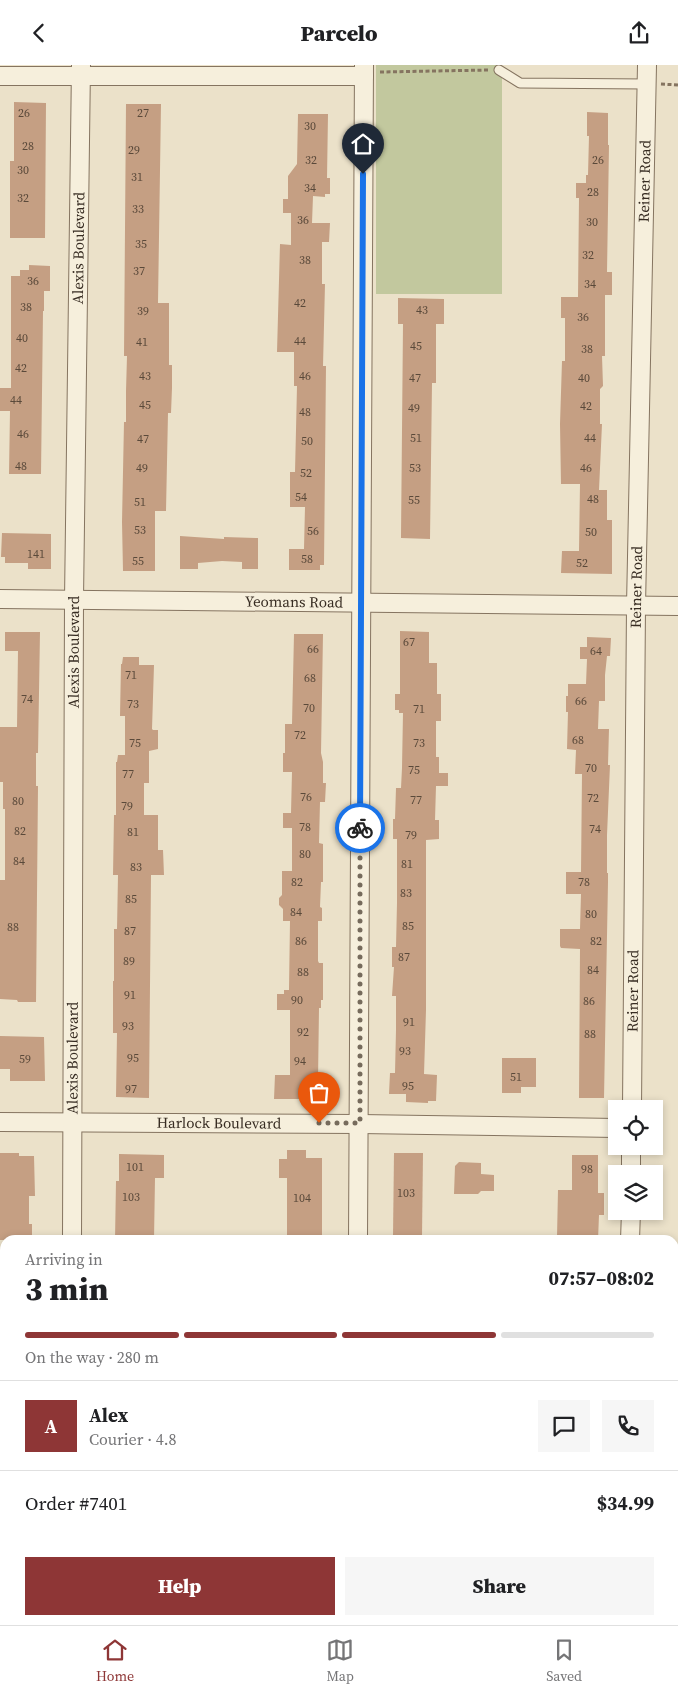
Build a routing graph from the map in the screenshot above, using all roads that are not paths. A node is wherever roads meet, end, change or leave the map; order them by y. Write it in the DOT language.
graph roads {
  1 [pos="647,65"];
  2 [pos="81,70"];
  3 [pos="499,70"];
  4 [pos="364,71"];
  5 [pos="0,76"];
  6 [pos="646,84"];
  7 [pos="0,599"];
  8 [pos="74,599"];
  9 [pos="361,603"];
  10 [pos="636,606"];
  11 [pos="678,606"];
  12 [pos="632,1100"];
  13 [pos="0,1122"];
  14 [pos="73,1123"];
  15 [pos="360,1123"];
  16 [pos="608,1128"];
  17 [pos="631,1220"];
  18 [pos="72,1235"];
  19 [pos="358,1235"];
  20 [pos="630,1235"];
  1 -- 6 [label="street, Reiner Road"];
  2 -- 4 [label="street"];
  2 -- 5 [label="street"];
  2 -- 8 [label="street, Alexis Boulevard"];
  3 -- 6 [label="lane"];
  4 -- 9 [label="street"];
  6 -- 10 [label="street, Reiner Road"];
  7 -- 8 [label="street, Yeomans Road"];
  8 -- 9 [label="street, Yeomans Road"];
  8 -- 14 [label="street, Alexis Boulevard"];
  9 -- 10 [label="street, Yeomans Road"];
  9 -- 15 [label="street"];
  10 -- 11 [label="street, Yeomans Road"];
  10 -- 12 [label="street, Reiner Road"];
  13 -- 14 [label="street, Harlock Boulevard"];
  14 -- 15 [label="street, Harlock Boulevard"];
  14 -- 18 [label="street, Alexis Boulevard"];
  15 -- 16 [label="street, Harlock Boulevard"];
  15 -- 19 [label="street"];
  17 -- 20 [label="street"];
}
